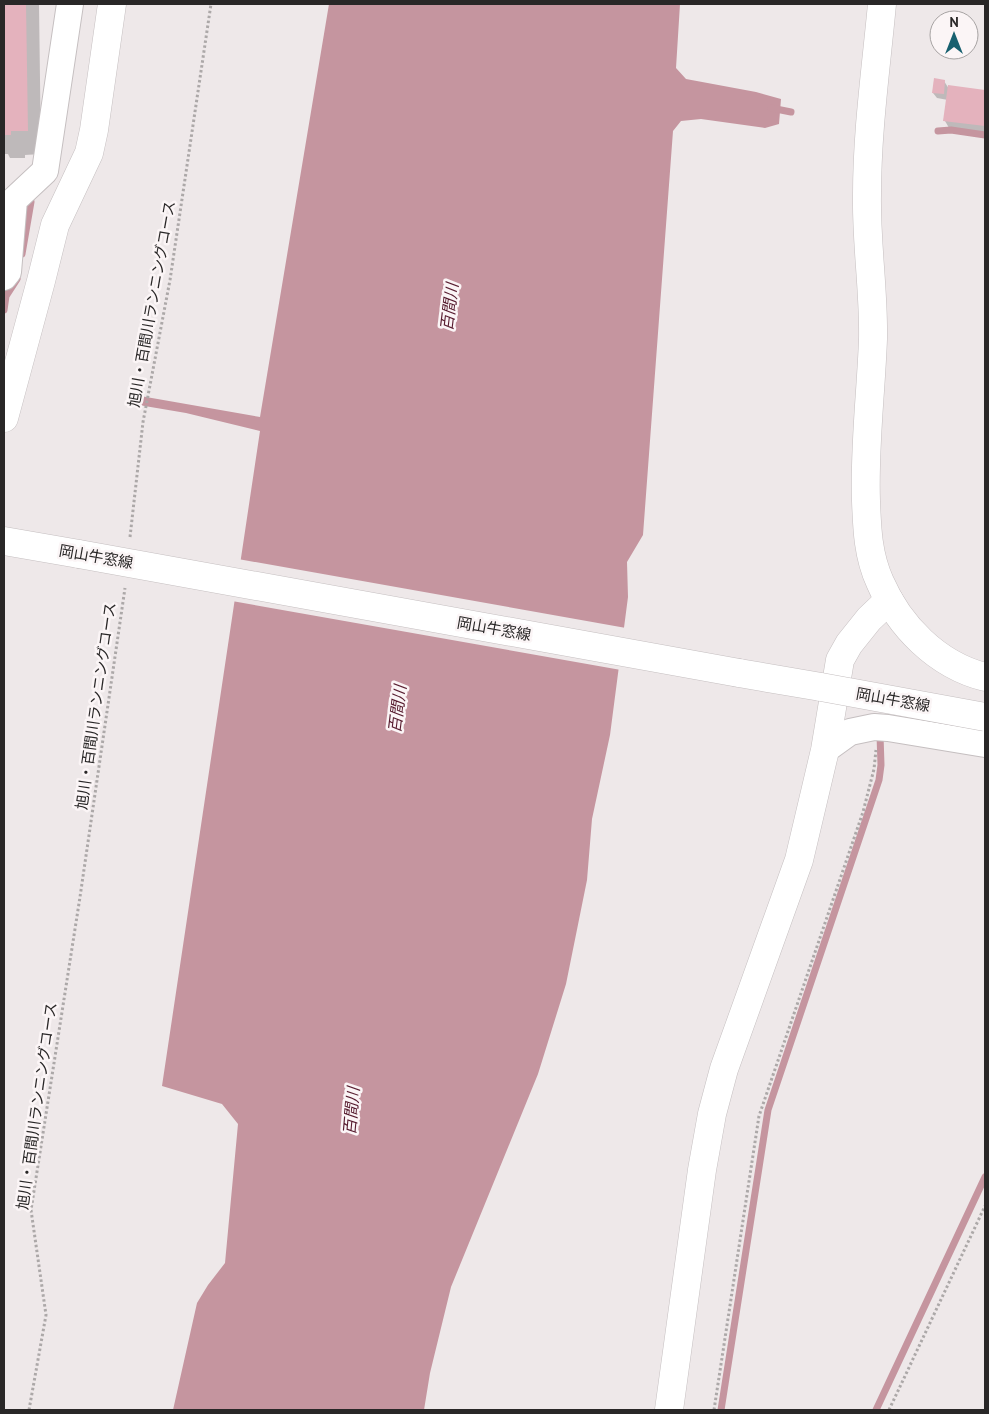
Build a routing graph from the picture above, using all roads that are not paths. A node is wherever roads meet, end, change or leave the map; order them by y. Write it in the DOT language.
graph roads {
  1 [pos="70,4"];
  2 [pos="112,4"];
  3 [pos="882,4"];
  4 [pos="9,200"];
  5 [pos="4,277"];
  6 [pos="4,418"];
  7 [pos="4,541"];
  8 [pos="889,600"];
  9 [pos="985,677"];
  10 [pos="985,717"];
  11 [pos="985,744"];
  12 [pos="825,750"];
  13 [pos="669,1410"];
  1 -- 4 [label="street"];
  2 -- 6 [label="street"];
  3 -- 8 [label="street"];
  4 -- 5 [label="street"];
  7 -- 10 [label="street, 岡山牛窓線, bridge"];
  8 -- 9 [label="street"];
  8 -- 12 [label="street"];
  11 -- 12 [label="street"];
  12 -- 13 [label="street"];
}
